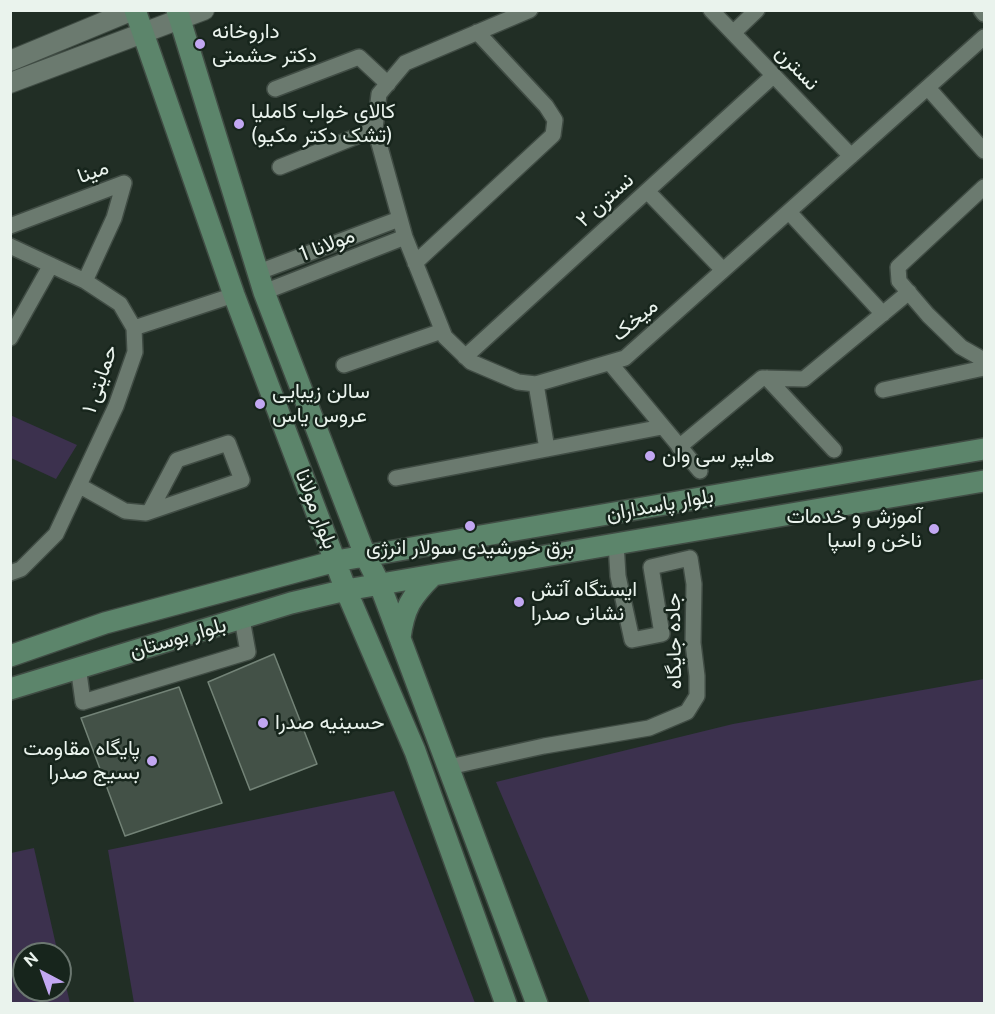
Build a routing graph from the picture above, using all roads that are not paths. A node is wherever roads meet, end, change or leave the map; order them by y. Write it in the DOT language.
graph roads {
  1 [pos="134,10"];
  2 [pos="204,10"];
  3 [pos="530,10"];
  4 [pos="711,10"];
  5 [pos="757,10"];
  6 [pos="179,15"];
  7 [pos="144,32"];
  8 [pos="477,32"];
  9 [pos="733,33"];
  10 [pos="984,37"];
  11 [pos="10,61"];
  12 [pos="774,75"];
  13 [pos="10,84"];
  14 [pos="928,88"];
  15 [pos="275,89"];
  16 [pos="383,89"];
  17 [pos="375,129"];
  18 [pos="984,151"];
  19 [pos="851,156"];
  20 [pos="280,167"];
  21 [pos="984,187"];
  22 [pos="647,191"];
  23 [pos="789,212"];
  24 [pos="399,219"];
  25 [pos="10,226"];
  26 [pos="405,237"];
  27 [pos="10,246"];
  28 [pos="415,262"];
  29 [pos="51,265"];
  30 [pos="723,270"];
  31 [pos="85,281"];
  32 [pos="261,282"];
  33 [pos="909,292"];
  34 [pos="234,295"];
  35 [pos="883,314"];
  36 [pos="134,328"];
  37 [pos="442,331"];
  38 [pos="10,338"];
  39 [pos="465,357"];
  40 [pos="984,360"];
  41 [pos="610,363"];
  42 [pos="344,365"];
  43 [pos="984,368"];
  44 [pos="767,378"];
  45 [pos="536,384"];
  46 [pos="883,390"];
  47 [pos="662,427"];
  48 [pos="679,447"];
  49 [pos="547,449"];
  50 [pos="984,449"];
  51 [pos="834,450"];
  52 [pos="700,471"];
  53 [pos="396,478"];
  54 [pos="984,481"];
  55 [pos="81,484"];
  56 [pos="150,511"];
  57 [pos="616,543"];
  58 [pos="365,555"];
  59 [pos="336,561"];
  60 [pos="10,573"];
  61 [pos="432,576"];
  62 [pos="380,585"];
  63 [pos="346,590"];
  64 [pos="242,619"];
  65 [pos="400,638"];
  66 [pos="10,656"];
  67 [pos="78,666"];
  68 [pos="10,689"];
  69 [pos="449,767"];
  70 [pos="506,1004"];
  71 [pos="537,1004"];
  1 -- 7 [label="main road, بلوار مولانا"];
  1 -- 11 [label="street"];
  2 -- 6 [label="street"];
  3 -- 8 [label="street"];
  4 -- 9 [label="street, نسترن"];
  5 -- 9 [label="street"];
  6 -- 7 [label="street"];
  6 -- 32 [label="main road, بلوار مولانا"];
  7 -- 13 [label="street"];
  7 -- 34 [label="main road, بلوار مولانا"];
  8 -- 16 [label="street"];
  8 -- 28 [label="street"];
  9 -- 12 [label="street, نسترن"];
  10 -- 14 [label="street, میخک"];
  12 -- 19 [label="street, نسترن"];
  12 -- 22 [label="street, نسترن ۲"];
  14 -- 18 [label="street"];
  14 -- 19 [label="street, میخک"];
  15 -- 16 [label="street"];
  16 -- 17 [label="street, میخک"];
  17 -- 20 [label="street"];
  17 -- 24 [label="street, میخک"];
  19 -- 23 [label="street, میخک"];
  21 -- 33 [label="street"];
  22 -- 30 [label="street"];
  22 -- 39 [label="street, نسترن ۲"];
  23 -- 30 [label="street, میخک"];
  23 -- 35 [label="street"];
  24 -- 26 [label="street, میخک"];
  24 -- 32 [label="street, مولانا 1"];
  25 -- 31 [label="street, مینا"];
  26 -- 28 [label="street, میخک"];
  26 -- 32 [label="street, مولانا 1"];
  27 -- 29 [label="street, حمایتی ۱"];
  28 -- 37 [label="street, میخک"];
  29 -- 31 [label="street, حمایتی ۱"];
  29 -- 38 [label="street"];
  30 -- 41 [label="street, میخک"];
  31 -- 36 [label="street, حمایتی ۱"];
  32 -- 58 [label="main road, بلوار مولانا"];
  33 -- 35 [label="street"];
  33 -- 40 [label="street"];
  34 -- 36 [label="street"];
  34 -- 59 [label="main road, بلوار مولانا"];
  35 -- 44 [label="street"];
  36 -- 55 [label="street, حمایتی ۱"];
  37 -- 39 [label="street, میخک"];
  37 -- 42 [label="street"];
  39 -- 45 [label="street, میخک"];
  41 -- 45 [label="street, میخک"];
  41 -- 47 [label="street"];
  43 -- 46 [label="street"];
  44 -- 48 [label="street"];
  44 -- 51 [label="street"];
  45 -- 49 [label="street"];
  47 -- 48 [label="street"];
  47 -- 49 [label="street"];
  48 -- 52 [label="street"];
  49 -- 53 [label="street"];
  50 -- 58 [label="main road, بلوار پاسداران"];
  54 -- 57 [label="main road, بلوار پاسداران"];
  55 -- 56 [label="street"];
  55 -- 60 [label="street, حمایتی ۱"];
  56 -- 56 [label="street"];
  57 -- 61 [label="main road, بلوار پاسداران"];
  57 -- 69 [label="street, جاده جایگاه"];
  58 -- 59 [label="main road, بلوار پاسداران"];
  58 -- 62 [label="main road, بلوار مولانا"];
  59 -- 63 [label="main road, بلوار مولانا"];
  59 -- 66 [label="main road, بلوار بوستان"];
  61 -- 62 [label="main road, بلوار پاسداران"];
  61 -- 65 [label="main road"];
  62 -- 63 [label="main road, بلوار پاسداران"];
  62 -- 65 [label="main road, بلوار مولانا"];
  63 -- 64 [label="main road, بلوار بوستان"];
  63 -- 70 [label="main road, بلوار مولانا"];
  64 -- 67 [label="main road, بلوار بوستان"];
  64 -- 67 [label="street"];
  65 -- 69 [label="main road, بلوار مولانا"];
  67 -- 68 [label="main road, بلوار بوستان"];
  69 -- 71 [label="main road, بلوار مولانا"];
}
